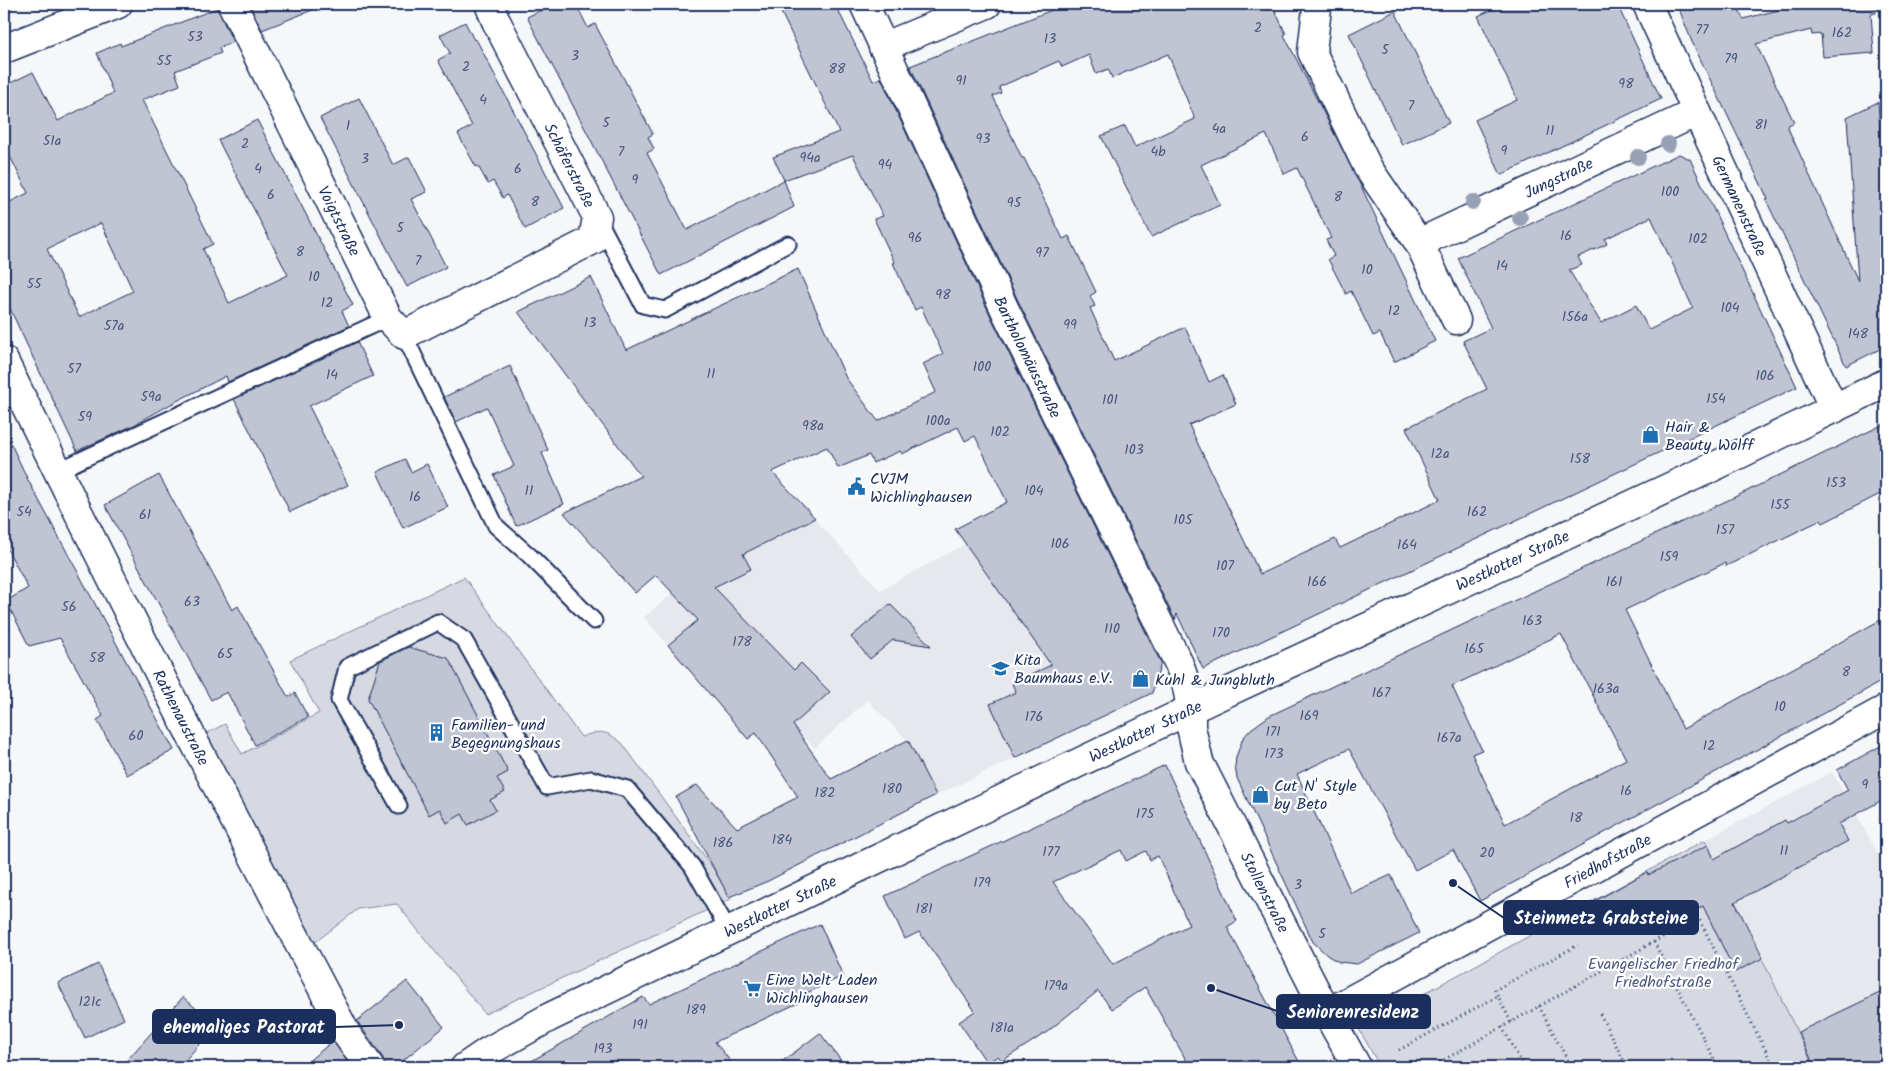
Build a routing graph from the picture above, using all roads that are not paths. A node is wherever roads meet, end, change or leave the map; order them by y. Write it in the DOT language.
graph roads {
  1 [pos="118,4"];
  2 [pos="232,4"];
  3 [pos="489,4"];
  4 [pos="864,4"];
  5 [pos="987,4"];
  6 [pos="1315,4"];
  7 [pos="1647,4"];
  8 [pos="883,47"];
  9 [pos="4,48"];
  10 [pos="1697,112"];
  11 [pos="597,217"];
  12 [pos="1419,243"];
  13 [pos="788,244"];
  14 [pos="1456,320"];
  15 [pos="396,326"];
  16 [pos="4,361"];
  17 [pos="1886,383"];
  18 [pos="1834,409"];
  19 [pos="57,471"];
  20 [pos="594,621"];
  21 [pos="1191,709"];
  22 [pos="1886,709"];
  23 [pos="399,806"];
  24 [pos="728,931"];
  25 [pos="1327,1013"];
  26 [pos="370,1067"];
  27 [pos="465,1067"];
  28 [pos="1357,1067"];
  1 -- 9 [label="street"];
  2 -- 15 [label="street, Voigtstraße"];
  3 -- 11 [label="street, Schäferstraße"];
  4 -- 8 [label="street, Bartholomäusstraße"];
  5 -- 8 [label="street"];
  6 -- 12 [label="street"];
  7 -- 10 [label="street, Germanenstraße"];
  8 -- 21 [label="street, Bartholomäusstraße"];
  10 -- 12 [label="street, Jungstraße"];
  10 -- 18 [label="street, Germanenstraße"];
  11 -- 13 [label="lane"];
  11 -- 15 [label="street, Schäferstraße"];
  12 -- 14 [label="street"];
  15 -- 19 [label="lane"];
  15 -- 20 [label="lane"];
  16 -- 19 [label="street, Rathenaustraße"];
  17 -- 18 [label="street, Westkotter Straße"];
  18 -- 21 [label="street, Westkotter Straße"];
  19 -- 26 [label="street, Rathenaustraße"];
  21 -- 24 [label="street, Westkotter Straße"];
  21 -- 25 [label="street, Stollenstraße"];
  22 -- 25 [label="street, Friedhofstraße"];
  23 -- 24 [label="lane"];
  24 -- 27 [label="street, Westkotter Straße"];
  25 -- 28 [label="street, Stollenstraße"];
}
